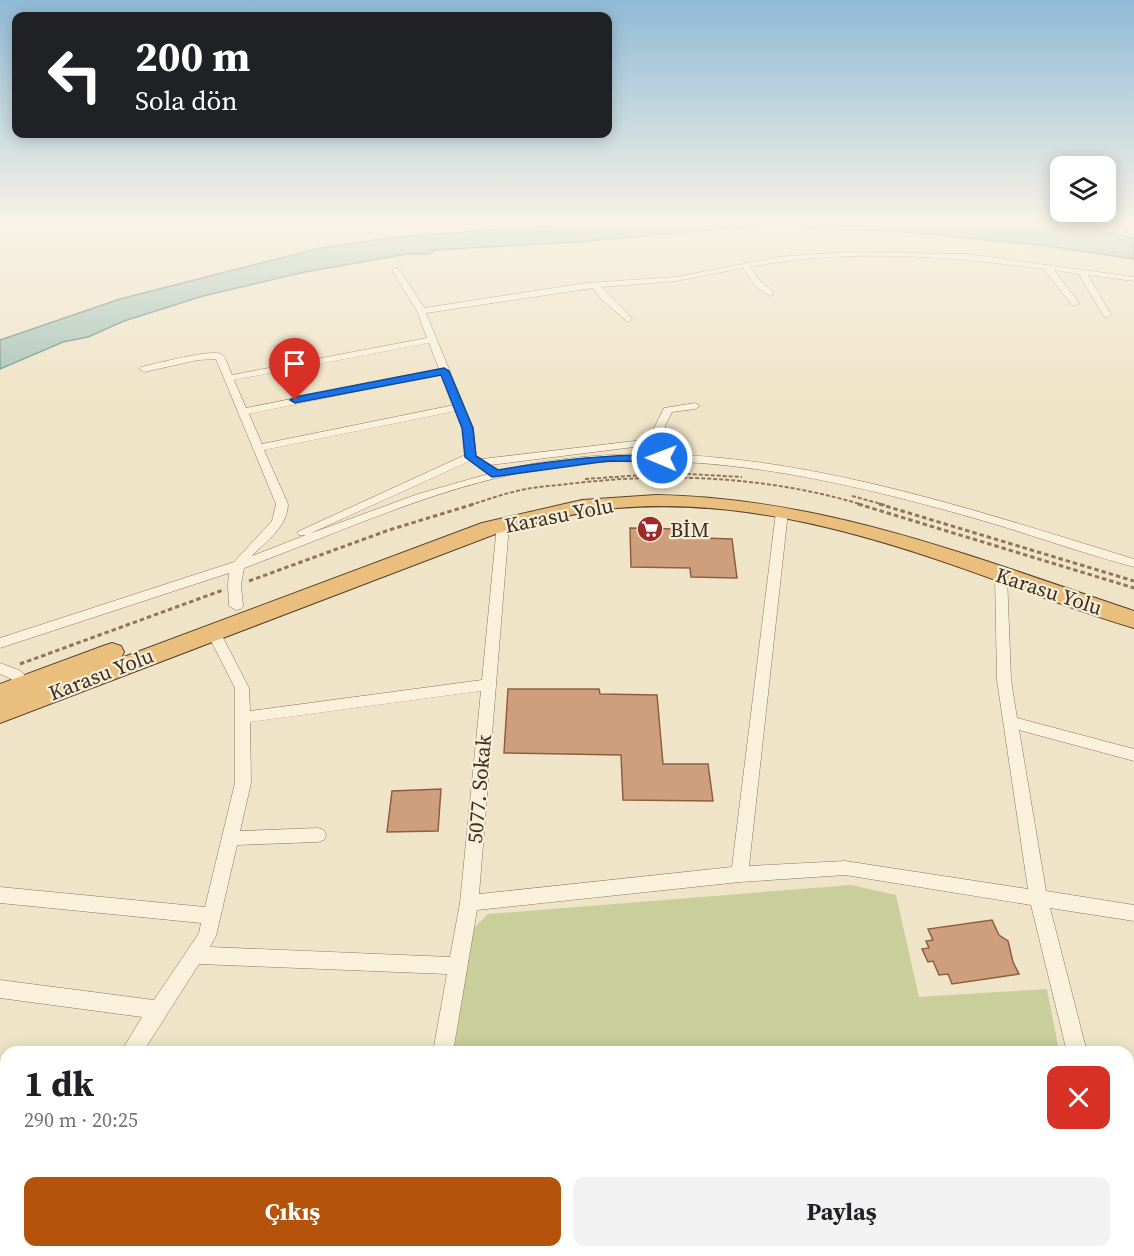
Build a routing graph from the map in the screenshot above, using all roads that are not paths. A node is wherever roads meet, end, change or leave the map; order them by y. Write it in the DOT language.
graph roads {
  1 [pos="402,280"];
  2 [pos="668,280"];
  3 [pos="755,280"];
  4 [pos="1057,280"];
  5 [pos="1086,280"];
  6 [pos="596,285"];
  7 [pos="770,293"];
  8 [pos="1075,303"];
  9 [pos="421,311"];
  10 [pos="1107,315"];
  11 [pos="628,319"];
  12 [pos="432,340"];
  13 [pos="144,369"];
  14 [pos="444,371"];
  15 [pos="229,378"];
  16 [pos="695,406"];
  17 [pos="459,407"];
  18 [pos="244,412"];
  19 [pos="257,448"];
  20 [pos="474,460"];
  21 [pos="496,474"];
  22 [pos="782,512"];
  23 [pos="503,525"];
  24 [pos="262,556"];
  25 [pos="1134,564"];
  26 [pos="238,565"];
  27 [pos="1001,575"];
  28 [pos="235,596"];
  29 [pos="1134,603"];
  30 [pos="1134,620"];
  31 [pos="213,631"];
  32 [pos="0,643"];
  33 [pos="2,669"];
  34 [pos="26,684"];
  35 [pos="488,685"];
  36 [pos="0,694"];
  37 [pos="0,713"];
  38 [pos="244,717"];
  39 [pos="1011,722"];
  40 [pos="1134,755"];
  41 [pos="318,835"];
  42 [pos="231,838"];
  43 [pos="740,874"];
  44 [pos="0,895"];
  45 [pos="1038,897"];
  46 [pos="469,903"];
  47 [pos="1134,913"];
  48 [pos="212,916"];
  49 [pos="194,955"];
  50 [pos="457,966"];
  51 [pos="0,989"];
  52 [pos="158,1010"];
  53 [pos="135,1046"];
  54 [pos="444,1046"];
  55 [pos="1075,1046"];
  1 -- 9 [label="street"];
  2 -- 6 [label="street"];
  3 -- 7 [label="street"];
  4 -- 8 [label="street"];
  5 -- 10 [label="street"];
  6 -- 9 [label="street"];
  6 -- 11 [label="street"];
  9 -- 12 [label="street"];
  12 -- 14 [label="street"];
  12 -- 15 [label="street"];
  13 -- 15 [label="street"];
  14 -- 17 [label="street"];
  14 -- 18 [label="street"];
  15 -- 18 [label="street"];
  16 -- 20 [label="street"];
  17 -- 19 [label="street"];
  17 -- 20 [label="street"];
  18 -- 19 [label="street"];
  19 -- 26 [label="street"];
  20 -- 21 [label="street"];
  20 -- 24 [label="street"];
  21 -- 24 [label="street"];
  21 -- 25 [label="street"];
  22 -- 23 [label="highway, Karasu Yolu"];
  22 -- 27 [label="highway, Karasu Yolu"];
  22 -- 43 [label="street"];
  23 -- 31 [label="highway, Karasu Yolu"];
  23 -- 35 [label="street, 5077. Sokak"];
  24 -- 26 [label="street"];
  26 -- 28 [label="street"];
  26 -- 32 [label="street"];
  27 -- 30 [label="highway, Karasu Yolu"];
  27 -- 39 [label="street"];
  28 -- 29 [label="highway, Karasu Yolu"];
  28 -- 34 [label="highway, Karasu Yolu"];
  31 -- 37 [label="highway, Karasu Yolu"];
  31 -- 38 [label="street"];
  33 -- 34 [label="street"];
  34 -- 36 [label="highway, Karasu Yolu"];
  35 -- 38 [label="street"];
  35 -- 46 [label="street, 5077. Sokak"];
  38 -- 42 [label="street"];
  39 -- 40 [label="street"];
  39 -- 45 [label="street"];
  41 -- 42 [label="street"];
  42 -- 48 [label="street"];
  43 -- 45 [label="street"];
  43 -- 46 [label="street"];
  44 -- 48 [label="street"];
  45 -- 47 [label="street"];
  45 -- 55 [label="street"];
  46 -- 50 [label="street, 5077. Sokak"];
  48 -- 49 [label="street"];
  49 -- 50 [label="street"];
  49 -- 52 [label="street"];
  50 -- 54 [label="street, 5077. Sokak"];
  51 -- 52 [label="street"];
  52 -- 53 [label="street"];
}
